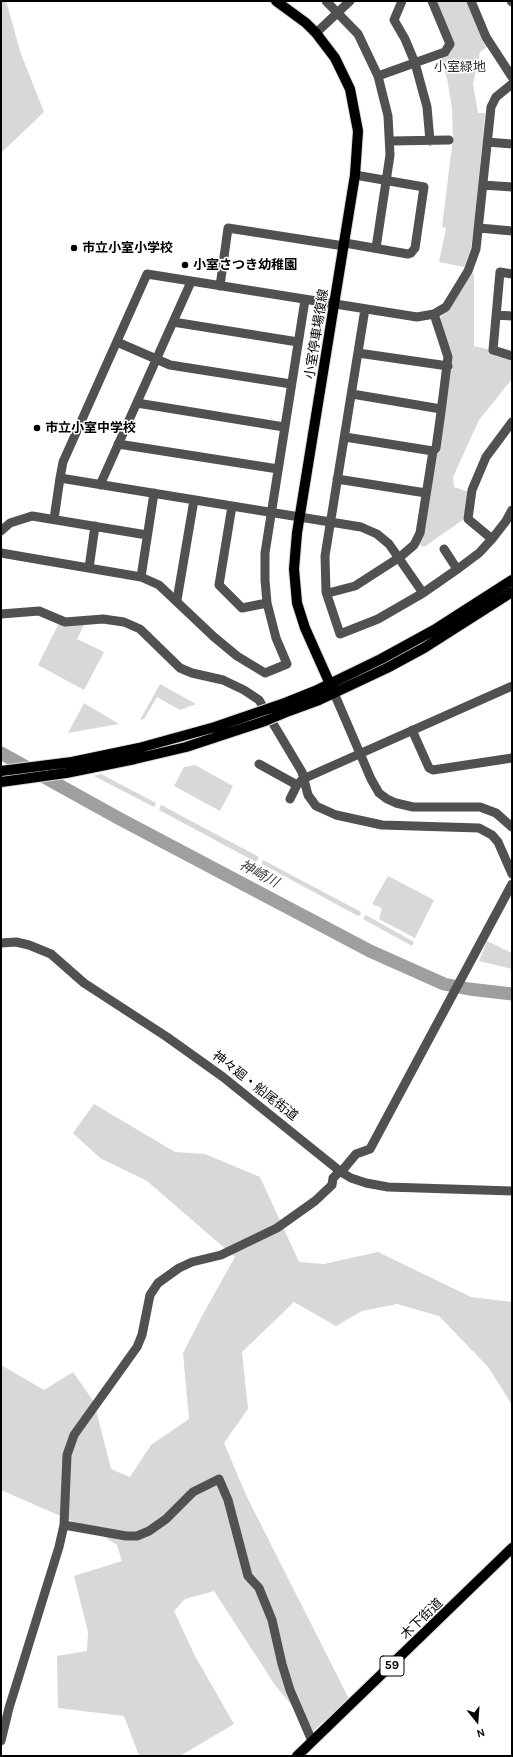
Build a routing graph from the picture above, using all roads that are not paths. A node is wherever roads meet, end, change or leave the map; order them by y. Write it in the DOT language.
graph roads {
  1 [pos="276,1"];
  2 [pos="326,1"];
  3 [pos="350,1"];
  4 [pos="402,1"];
  5 [pos="432,1"];
  6 [pos="471,1"];
  7 [pos="338,13"];
  8 [pos="316,33"];
  9 [pos="415,63"];
  10 [pos="378,76"];
  11 [pos="512,77"];
  12 [pos="512,84"];
  13 [pos="430,140"];
  14 [pos="449,140"];
  15 [pos="390,141"];
  16 [pos="487,142"];
  17 [pos="512,144"];
  18 [pos="355,175"];
  19 [pos="387,180"];
  20 [pos="483,185"];
  21 [pos="512,187"];
  22 [pos="479,228"];
  23 [pos="512,231"];
  24 [pos="344,244"];
  25 [pos="376,248"];
  26 [pos="512,274"];
  27 [pos="192,282"];
  28 [pos="220,286"];
  29 [pos="305,300"];
  30 [pos="334,304"];
  31 [pos="365,309"];
  32 [pos="434,314"];
  33 [pos="496,315"];
  34 [pos="512,316"];
  35 [pos="173,322"];
  36 [pos="117,342"];
  37 [pos="298,342"];
  38 [pos="358,352"];
  39 [pos="512,356"];
  40 [pos="156,360"];
  41 [pos="448,366"];
  42 [pos="291,384"];
  43 [pos="352,394"];
  44 [pos="137,403"];
  45 [pos="441,409"];
  46 [pos="512,422"];
  47 [pos="284,427"];
  48 [pos="345,437"];
  49 [pos="118,444"];
  50 [pos="433,450"];
  51 [pos="278,469"];
  52 [pos="60,478"];
  53 [pos="338,479"];
  54 [pos="100,484"];
  55 [pos="154,493"];
  56 [pos="426,493"];
  57 [pos="194,500"];
  58 [pos="232,506"];
  59 [pos="512,510"];
  60 [pos="272,512"];
  61 [pos="300,517"];
  62 [pos="54,519"];
  63 [pos="331,522"];
  64 [pos="95,526"];
  65 [pos="1,531"];
  66 [pos="147,535"];
  67 [pos="492,540"];
  68 [pos="444,549"];
  69 [pos="1,553"];
  70 [pos="400,557"];
  71 [pos="89,568"];
  72 [pos="457,569"];
  73 [pos="141,577"];
  74 [pos="512,580"];
  75 [pos="326,592"];
  76 [pos="512,592"];
  77 [pos="423,593"];
  78 [pos="176,600"];
  79 [pos="267,603"];
  80 [pos="1,614"];
  81 [pos="512,686"];
  82 [pos="332,688"];
  83 [pos="287,707"];
  84 [pos="412,730"];
  85 [pos="361,754"];
  86 [pos="512,758"];
  87 [pos="260,764"];
  88 [pos="1,771"];
  89 [pos="1,782"];
  90 [pos="300,782"];
  91 [pos="290,800"];
  92 [pos="512,827"];
  93 [pos="512,874"];
  94 [pos="512,884"];
  95 [pos="1,943"];
  96 [pos="341,1171"];
  97 [pos="512,1191"];
  98 [pos="64,1525"];
  99 [pos="512,1548"];
  100 [pos="1,1741"];
  101 [pos="312,1741"];
  102 [pos="297,1756"];
  1 -- 8 [label="main road, 小室停車場復線"];
  2 -- 7 [label="street"];
  3 -- 7 [label="street"];
  4 -- 9 [label="street"];
  5 -- 9 [label="street"];
  6 -- 11 [label="street"];
  7 -- 8 [label="street"];
  7 -- 10 [label="street"];
  8 -- 18 [label="main road, 小室停車場復線"];
  9 -- 10 [label="street"];
  9 -- 13 [label="street"];
  10 -- 15 [label="street"];
  12 -- 16 [label="street"];
  13 -- 14 [label="street"];
  13 -- 15 [label="street"];
  15 -- 19 [label="street"];
  16 -- 17 [label="street"];
  16 -- 20 [label="street"];
  18 -- 19 [label="street"];
  18 -- 24 [label="main road, 小室停車場復線"];
  19 -- 25 [label="street"];
  19 -- 25 [label="street"];
  20 -- 21 [label="street"];
  20 -- 22 [label="street"];
  22 -- 23 [label="street"];
  22 -- 32 [label="street"];
  24 -- 25 [label="street"];
  24 -- 28 [label="street"];
  24 -- 30 [label="main road, 小室停車場復線"];
  26 -- 33 [label="street"];
  27 -- 28 [label="street"];
  27 -- 35 [label="street"];
  27 -- 36 [label="street"];
  28 -- 29 [label="street"];
  29 -- 30 [label="street"];
  29 -- 37 [label="street"];
  30 -- 31 [label="street"];
  30 -- 61 [label="main road, 小室停車場復線"];
  31 -- 32 [label="street"];
  31 -- 38 [label="street"];
  32 -- 41 [label="street"];
  33 -- 34 [label="street"];
  33 -- 39 [label="street"];
  35 -- 37 [label="street"];
  35 -- 40 [label="street"];
  36 -- 40 [label="street"];
  36 -- 52 [label="street"];
  37 -- 42 [label="street"];
  38 -- 41 [label="street"];
  38 -- 43 [label="street"];
  40 -- 42 [label="street"];
  40 -- 44 [label="street"];
  41 -- 45 [label="street"];
  42 -- 47 [label="street"];
  43 -- 45 [label="street"];
  43 -- 48 [label="street"];
  44 -- 47 [label="street"];
  44 -- 49 [label="street"];
  45 -- 50 [label="street"];
  46 -- 67 [label="street"];
  47 -- 51 [label="street"];
  48 -- 50 [label="street"];
  48 -- 53 [label="street"];
  49 -- 51 [label="street"];
  49 -- 54 [label="street"];
  50 -- 56 [label="street"];
  51 -- 60 [label="street"];
  52 -- 54 [label="street"];
  52 -- 62 [label="street"];
  53 -- 56 [label="street"];
  53 -- 63 [label="street"];
  54 -- 55 [label="street"];
  55 -- 57 [label="street"];
  55 -- 66 [label="street"];
  56 -- 70 [label="street"];
  57 -- 58 [label="street"];
  57 -- 78 [label="street"];
  58 -- 60 [label="street"];
  58 -- 79 [label="street"];
  59 -- 67 [label="street"];
  60 -- 61 [label="street"];
  60 -- 79 [label="street"];
  61 -- 63 [label="street"];
  61 -- 82 [label="main road, 小室停車場復線"];
  62 -- 64 [label="street"];
  62 -- 65 [label="street"];
  63 -- 70 [label="street"];
  63 -- 75 [label="street"];
  64 -- 66 [label="street"];
  64 -- 71 [label="street"];
  66 -- 73 [label="street"];
  67 -- 72 [label="street"];
  68 -- 72 [label="street"];
  69 -- 71 [label="street"];
  70 -- 75 [label="street"];
  70 -- 77 [label="street"];
  71 -- 73 [label="street"];
  72 -- 77 [label="street"];
  73 -- 78 [label="street"];
  74 -- 82 [label="main road"];
  75 -- 77 [label="street"];
  76 -- 82 [label="main road"];
  78 -- 79 [label="street"];
  80 -- 90 [label="street"];
  81 -- 84 [label="street"];
  82 -- 83 [label="main road"];
  82 -- 85 [label="street"];
  83 -- 88 [label="main road, bridge"];
  83 -- 89 [label="main road, bridge"];
  84 -- 85 [label="street"];
  84 -- 86 [label="street"];
  85 -- 90 [label="street"];
  85 -- 92 [label="street"];
  87 -- 90 [label="street"];
  90 -- 91 [label="street"];
  90 -- 93 [label="street"];
  94 -- 96 [label="street"];
  95 -- 96 [label="street, 神々廻・船尾街道"];
  96 -- 97 [label="street, 神々廻・船尾街道"];
  96 -- 98 [label="street"];
  98 -- 100 [label="street"];
  98 -- 101 [label="street"];
  99 -- 101 [label="main road, 木下街道 / 59"];
  101 -- 102 [label="main road, 木下街道 / 59"];
}
